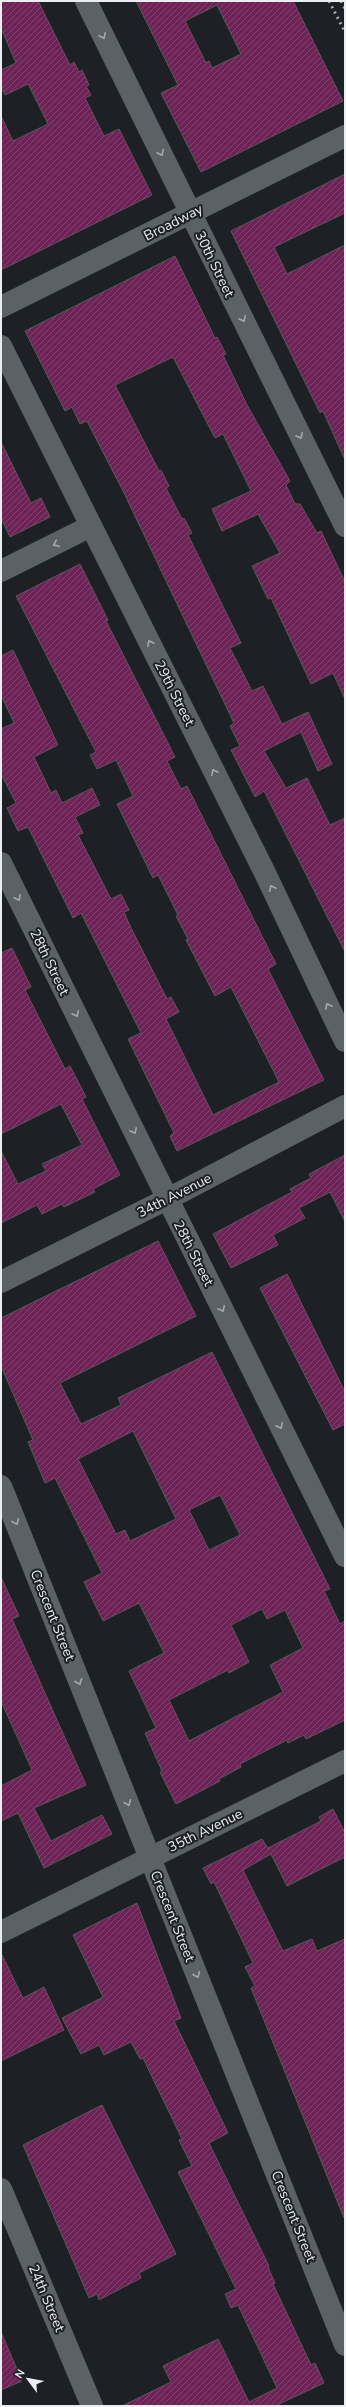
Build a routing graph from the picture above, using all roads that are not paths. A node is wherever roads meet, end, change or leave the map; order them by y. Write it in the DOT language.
graph roads {
  1 [pos="86,1"];
  2 [pos="345,136"];
  3 [pos="190,213"];
  4 [pos="1,307"];
  5 [pos="1,346"];
  6 [pos="91,526"];
  7 [pos="345,526"];
  8 [pos="1,571"];
  9 [pos="1,863"];
  10 [pos="345,1041"];
  11 [pos="345,1106"];
  12 [pos="167,1199"];
  13 [pos="1,1282"];
  14 [pos="1,1486"];
  15 [pos="345,1556"];
  16 [pos="345,1761"];
  17 [pos="150,1857"];
  18 [pos="1,1932"];
  19 [pos="1,2189"];
  20 [pos="345,2345"];
  21 [pos="92,2406"];
  1 -- 3 [label="street, 30th Street, one-way"];
  2 -- 3 [label="street, Broadway"];
  3 -- 4 [label="street, Broadway"];
  3 -- 7 [label="street, 30th Street, one-way"];
  5 -- 6 [label="street, 29th Street"];
  6 -- 8 [label="street, one-way"];
  10 -- 6 [label="street, 29th Street, one-way"];
  9 -- 12 [label="street, 28th Street, one-way"];
  11 -- 12 [label="street, 34th Avenue"];
  12 -- 13 [label="street, 34th Avenue"];
  12 -- 15 [label="street, 28th Street, one-way"];
  14 -- 17 [label="street, Crescent Street, one-way"];
  16 -- 17 [label="street, 35th Avenue"];
  17 -- 18 [label="street, 35th Avenue"];
  17 -- 20 [label="street, Crescent Street, one-way"];
  19 -- 21 [label="street, 24th Street"];
}
